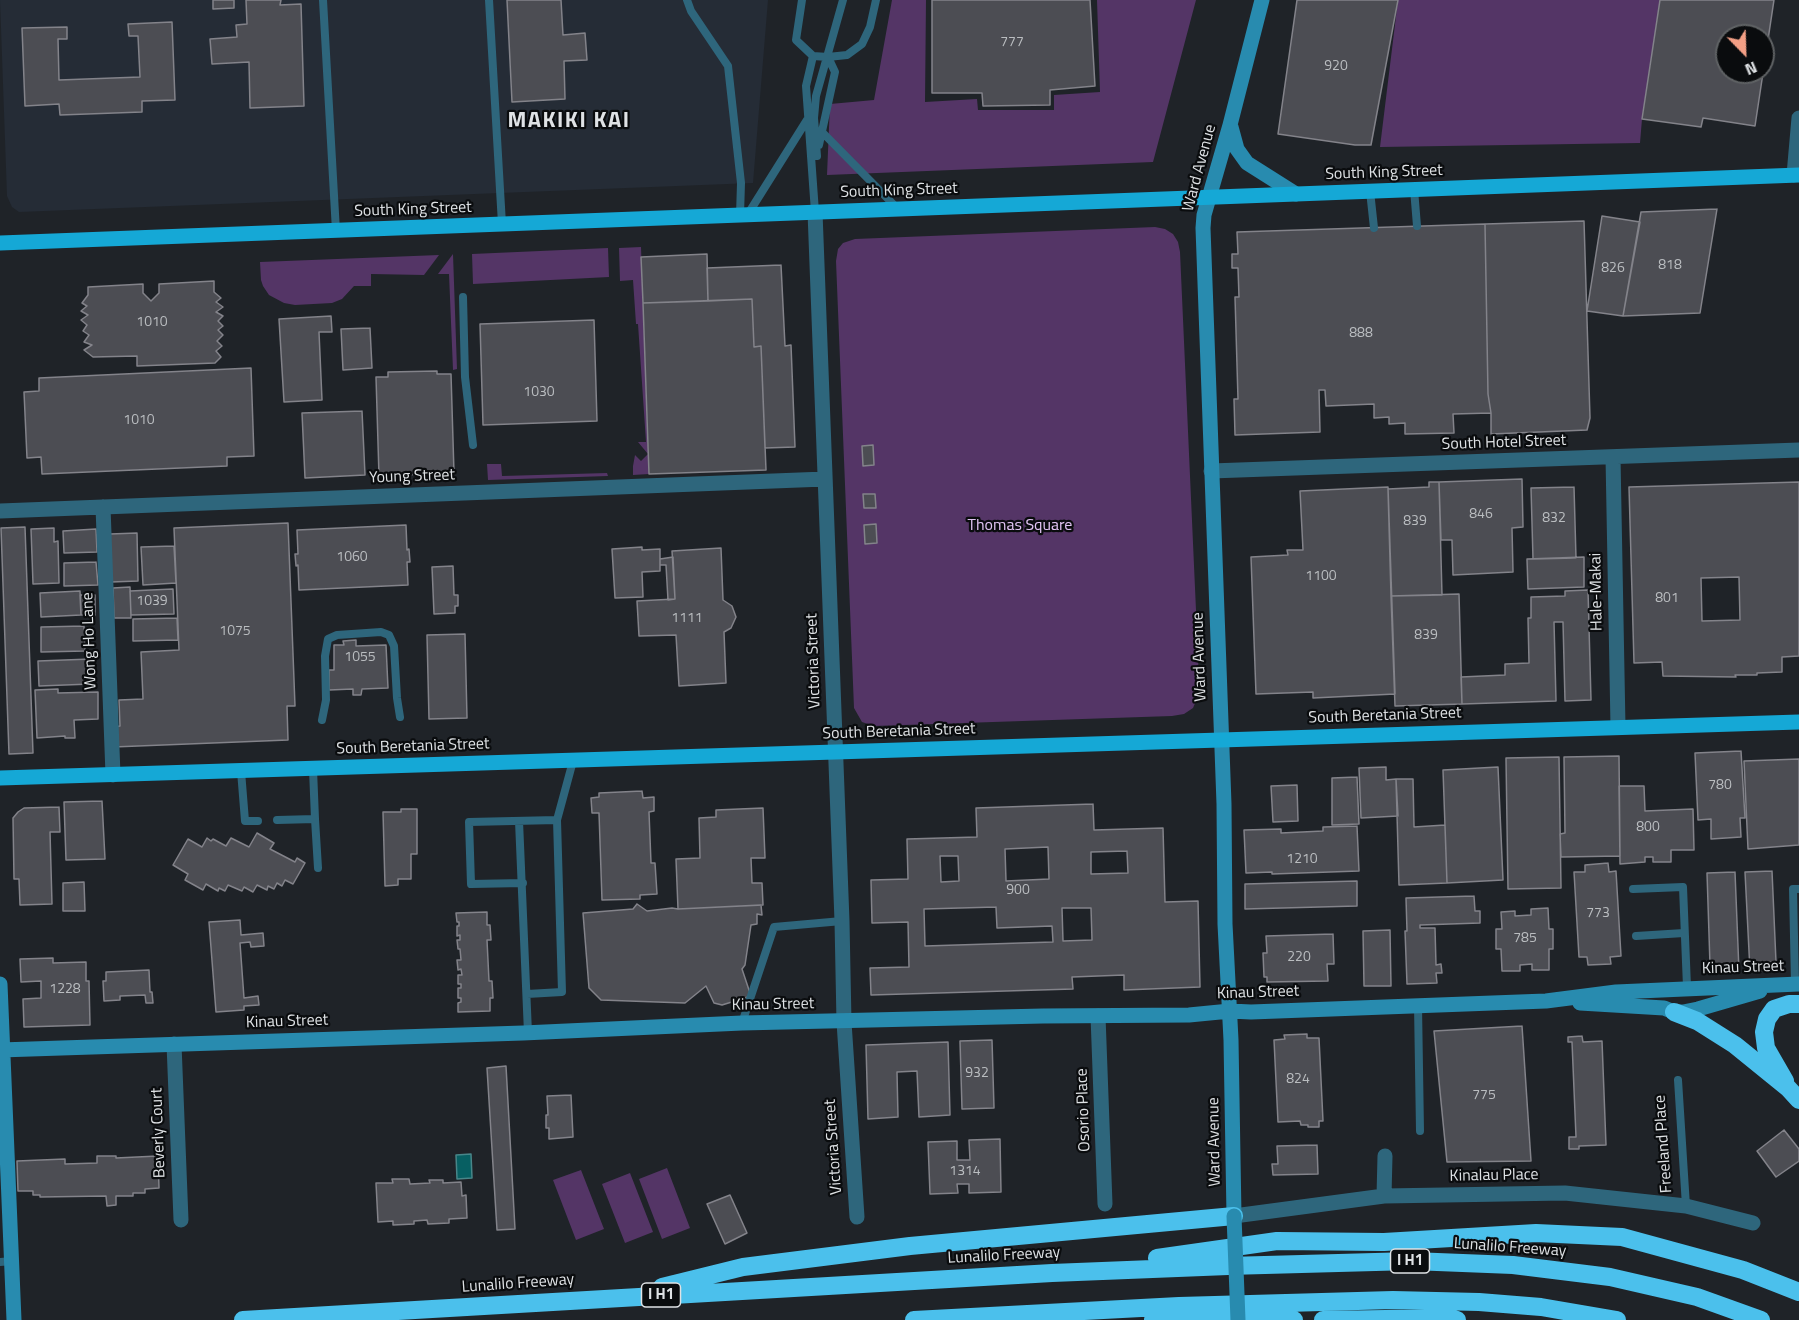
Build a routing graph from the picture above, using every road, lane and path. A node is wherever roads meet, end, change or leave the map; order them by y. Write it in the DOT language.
graph roads {
  1 [pos="323,0"];
  2 [pos="489,0"];
  3 [pos="687,0"];
  4 [pos="802,0"];
  5 [pos="843,0"];
  6 [pos="876,0"];
  7 [pos="1262,0"];
  8 [pos="813,56"];
  9 [pos="828,57"];
  10 [pos="1799,118"];
  11 [pos="807,119"];
  12 [pos="1230,125"];
  13 [pos="822,132"];
  14 [pos="817,156"];
  15 [pos="1796,175"];
  16 [pos="813,180"];
  17 [pos="1414,189"];
  18 [pos="1370,191"];
  19 [pos="1296,194"];
  20 [pos="1210,197"];
  21 [pos="898,209"];
  22 [pos="815,212"];
  23 [pos="744,215"];
  24 [pos="502,224"];
  25 [pos="1417,226"];
  26 [pos="1374,228"];
  27 [pos="336,231"];
  28 [pos="0,243"];
  29 [pos="463,297"];
  30 [pos="472,445"];
  31 [pos="1799,450"];
  32 [pos="1613,457"];
  33 [pos="1211,471"];
  34 [pos="825,479"];
  35 [pos="103,507"];
  36 [pos="0,511"];
  37 [pos="400,717"];
  38 [pos="322,720"];
  39 [pos="1799,722"];
  40 [pos="1617,727"];
  41 [pos="1221,740"];
  42 [pos="836,752"];
  43 [pos="573,760"];
  44 [pos="313,769"];
  45 [pos="241,771"];
  46 [pos="113,775"];
  47 [pos="0,778"];
  48 [pos="315,819"];
  49 [pos="276,820"];
  50 [pos="556,820"];
  51 [pos="258,821"];
  52 [pos="519,821"];
  53 [pos="318,868"];
  54 [pos="523,883"];
  55 [pos="1633,889"];
  56 [pos="1799,889"];
  57 [pos="842,921"];
  58 [pos="1684,933"];
  59 [pos="1636,936"];
  60 [pos="1796,941"];
  61 [pos="0,984"];
  62 [pos="1797,984"];
  63 [pos="1688,987"];
  64 [pos="527,994"];
  65 [pos="1546,1001"];
  66 [pos="1799,1004"];
  67 [pos="1418,1005"];
  68 [pos="1230,1011"];
  69 [pos="1674,1012"];
  70 [pos="1098,1016"];
  71 [pos="844,1022"];
  72 [pos="742,1023"];
  73 [pos="528,1033"];
  74 [pos="174,1044"];
  75 [pos="2,1050"];
  76 [pos="1678,1080"];
  77 [pos="1794,1094"];
  78 [pos="1420,1131"];
  79 [pos="1385,1156"];
  80 [pos="1384,1196"];
  81 [pos="1105,1204"];
  82 [pos="1686,1206"];
  83 [pos="1234,1216"];
  84 [pos="857,1217"];
  85 [pos="181,1220"];
  86 [pos="1753,1223"];
  87 [pos="6,1262"];
  88 [pos="1052,1273"];
  89 [pos="1799,1292"];
  90 [pos="620,1297"];
  91 [pos="959,1318"];
  92 [pos="270,1319"];
  93 [pos="14,1320"];
  94 [pos="243,1320"];
  95 [pos="914,1320"];
  96 [pos="1238,1320"];
  97 [pos="1294,1320"];
  98 [pos="1323,1320"];
  99 [pos="1457,1320"];
  100 [pos="1617,1320"];
  101 [pos="1761,1320"];
  1 -- 27 [label="lane"];
  2 -- 24 [label="lane"];
  3 -- 23 [label="lane"];
  4 -- 8 [label="lane"];
  5 -- 9 [label="lane"];
  6 -- 9 [label="lane"];
  7 -- 12 [label="main road, Ward Avenue"];
  8 -- 9 [label="lane"];
  8 -- 11 [label="lane"];
  9 -- 13 [label="lane"];
  9 -- 14 [label="lane"];
  10 -- 15 [label="street"];
  11 -- 16 [label="lane"];
  11 -- 23 [label="lane"];
  12 -- 19 [label="main road"];
  12 -- 20 [label="main road, Ward Avenue"];
  13 -- 14 [label="lane"];
  13 -- 21 [label="lane"];
  14 -- 16 [label="lane"];
  15 -- 17 [label="main road, South King Street"];
  16 -- 22 [label="lane"];
  17 -- 18 [label="main road, South King Street"];
  17 -- 25 [label="lane"];
  18 -- 19 [label="main road, South King Street"];
  18 -- 26 [label="lane"];
  19 -- 20 [label="main road, South King Street"];
  20 -- 21 [label="main road, South King Street"];
  20 -- 33 [label="main road, Ward Avenue"];
  21 -- 22 [label="main road, South King Street"];
  22 -- 23 [label="main road, South King Street"];
  22 -- 34 [label="street, Victoria Street"];
  23 -- 24 [label="main road, South King Street"];
  24 -- 27 [label="main road, South King Street"];
  27 -- 28 [label="main road, South King Street"];
  29 -- 30 [label="lane"];
  31 -- 32 [label="street, South Hotel Street"];
  32 -- 33 [label="street, South Hotel Street"];
  32 -- 40 [label="street, Hale-Makai"];
  33 -- 41 [label="main road, Ward Avenue"];
  34 -- 35 [label="street, Young Street"];
  34 -- 42 [label="street, Victoria Street"];
  35 -- 36 [label="street, Young Street"];
  35 -- 46 [label="street, Wong Ho Lane"];
  37 -- 38 [label="lane"];
  39 -- 40 [label="main road, South Beretania Street"];
  40 -- 41 [label="main road, South Beretania Street"];
  41 -- 42 [label="main road, South Beretania Street"];
  41 -- 68 [label="main road, Ward Avenue"];
  42 -- 43 [label="main road, South Beretania Street"];
  42 -- 57 [label="street, Victoria Street"];
  43 -- 44 [label="main road, South Beretania Street"];
  43 -- 50 [label="lane"];
  44 -- 45 [label="main road, South Beretania Street"];
  44 -- 48 [label="lane"];
  45 -- 46 [label="main road, South Beretania Street"];
  45 -- 51 [label="lane"];
  46 -- 47 [label="main road, South Beretania Street"];
  48 -- 49 [label="lane"];
  48 -- 53 [label="lane"];
  50 -- 52 [label="lane"];
  50 -- 64 [label="lane"];
  52 -- 54 [label="lane"];
  52 -- 54 [label="lane"];
  54 -- 64 [label="lane"];
  55 -- 58 [label="lane"];
  56 -- 60 [label="lane"];
  57 -- 71 [label="street, Victoria Street"];
  57 -- 72 [label="lane"];
  58 -- 59 [label="lane"];
  58 -- 63 [label="lane"];
  60 -- 62 [label="lane"];
  61 -- 75 [label="main road"];
  62 -- 63 [label="main road, Kinau Street"];
  62 -- 69 [label="main road, Kinau Street"];
  63 -- 65 [label="main road, Kinau Street"];
  64 -- 73 [label="lane"];
  65 -- 67 [label="main road, Kinau Street"];
  65 -- 69 [label="main road, Kinau Street"];
  66 -- 77 [label="highway"];
  67 -- 68 [label="main road, Kinau Street"];
  67 -- 78 [label="lane"];
  68 -- 70 [label="main road, Kinau Street"];
  68 -- 83 [label="main road, Ward Avenue"];
  69 -- 77 [label="highway"];
  70 -- 71 [label="main road, Kinau Street"];
  70 -- 81 [label="street, Osorio Place"];
  71 -- 72 [label="main road, Kinau Street"];
  71 -- 84 [label="street, Victoria Street"];
  72 -- 73 [label="main road, Kinau Street"];
  73 -- 74 [label="main road, Kinau Street"];
  74 -- 75 [label="main road, Kinau Street"];
  74 -- 85 [label="street, Beverly Court"];
  75 -- 87 [label="main road"];
  76 -- 82 [label="lane, Freeland Place"];
  79 -- 80 [label="street"];
  80 -- 82 [label="street, Kinalau Place"];
  80 -- 83 [label="street, Kinalau Place"];
  82 -- 86 [label="street, Kinalau Place"];
  83 -- 90 [label="highway"];
  83 -- 96 [label="main road, Ward Avenue, bridge"];
  87 -- 93 [label="main road"];
  88 -- 89 [label="highway"];
  88 -- 90 [label="highway, Lunalilo Freeway / I H1"];
  88 -- 101 [label="highway, Lunalilo Freeway / I H1"];
  90 -- 92 [label="highway, Lunalilo Freeway / I H1"];
  91 -- 95 [label="highway"];
  91 -- 97 [label="highway"];
  91 -- 100 [label="highway"];
  92 -- 94 [label="highway, Lunalilo Freeway / I H1"];
  98 -- 99 [label="highway"];
}
